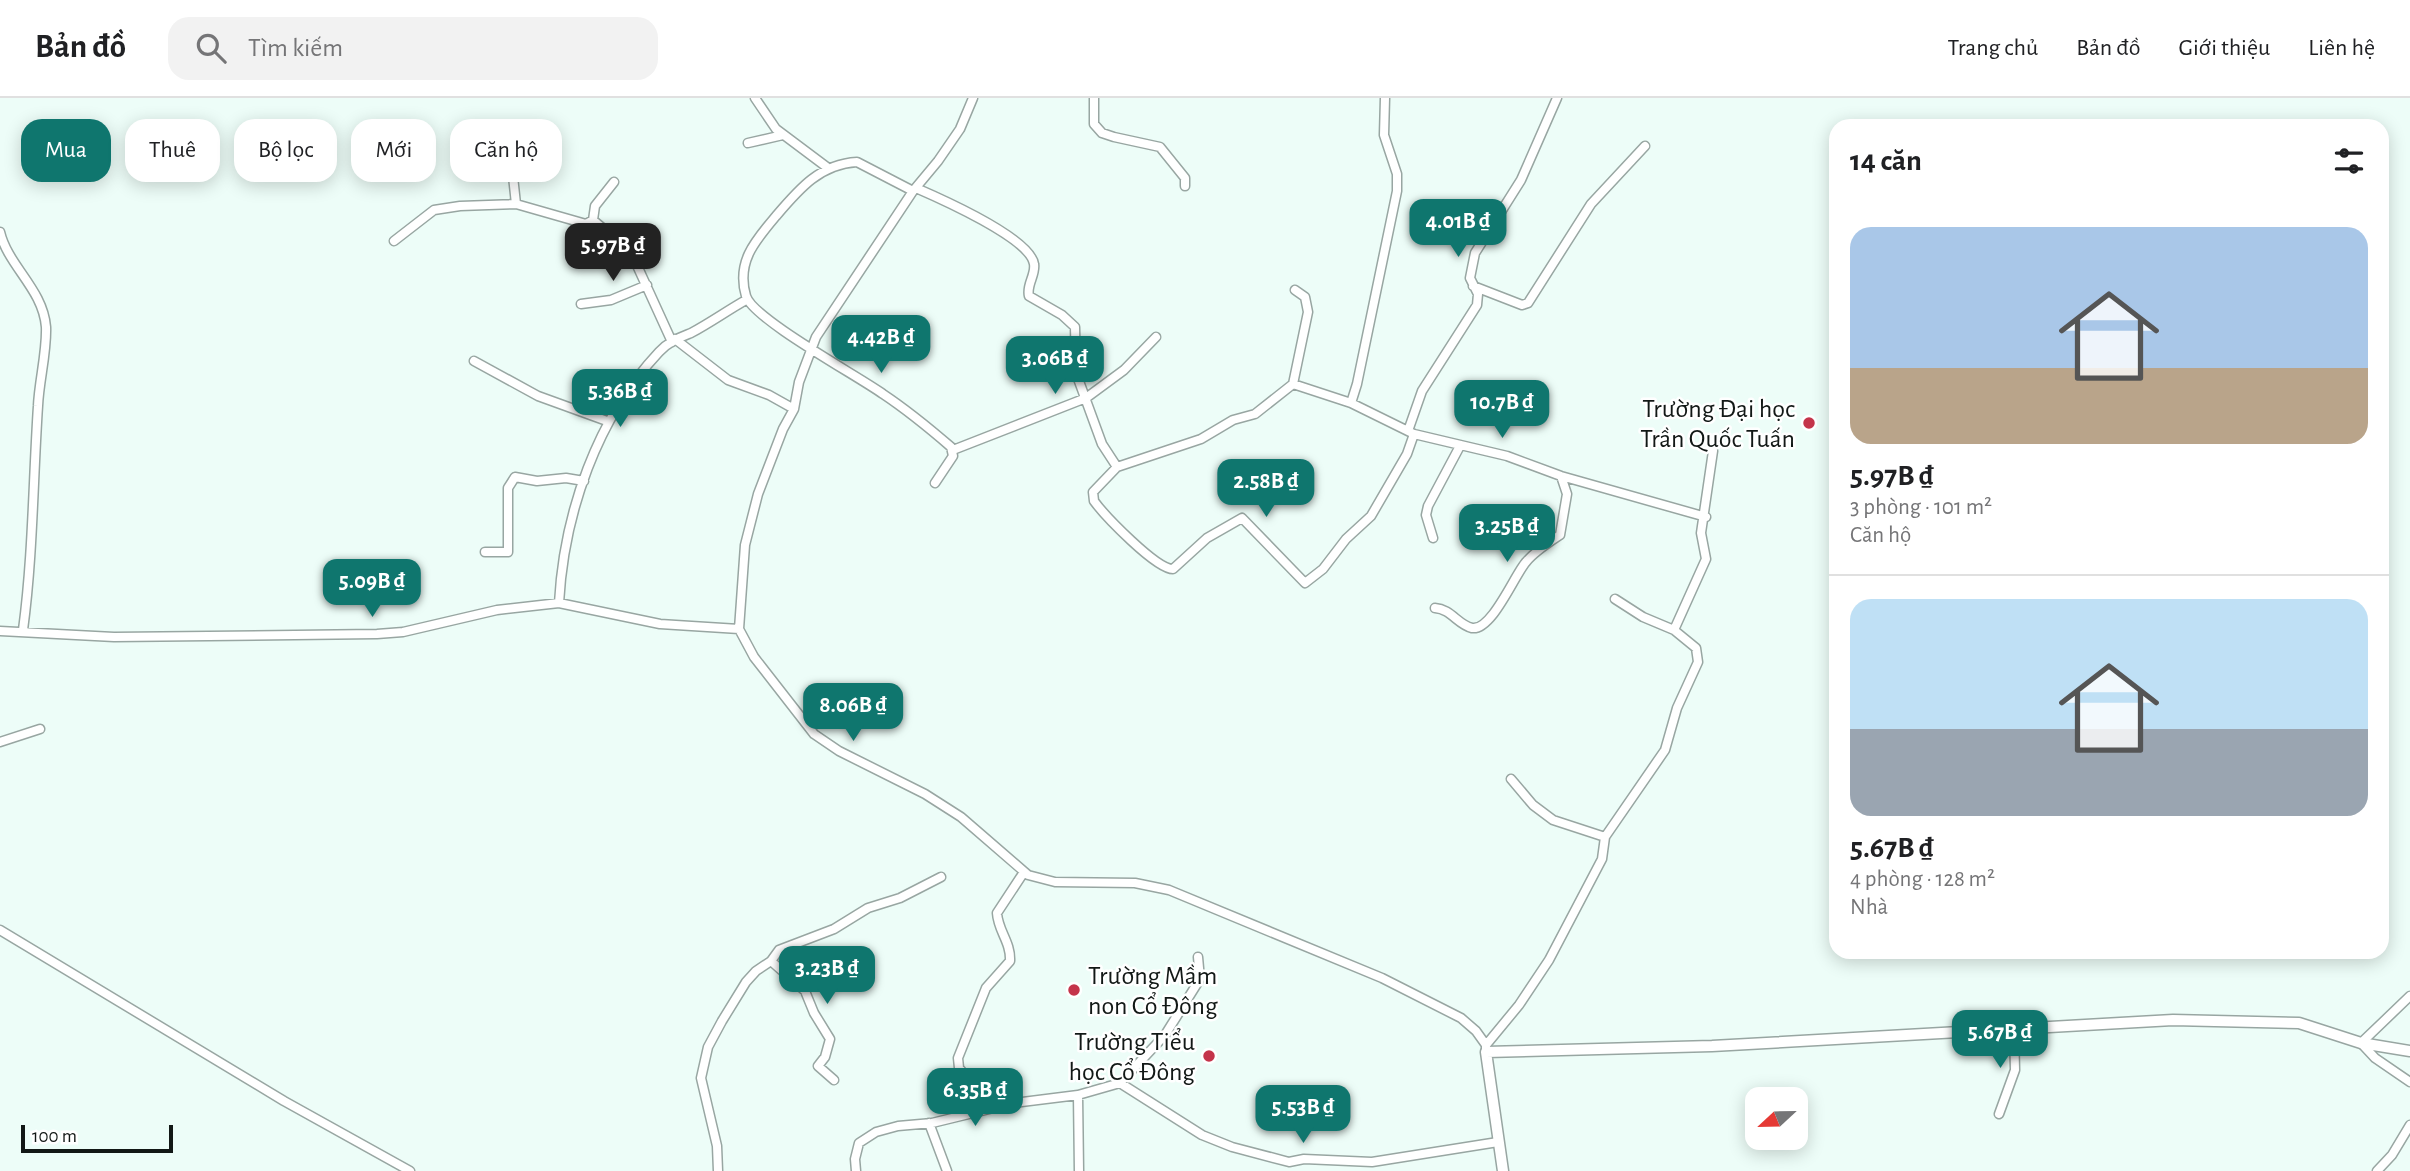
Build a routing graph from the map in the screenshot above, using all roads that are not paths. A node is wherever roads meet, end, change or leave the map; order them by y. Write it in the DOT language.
graph roads {
  1 [pos="755,98"];
  2 [pos="973,98"];
  3 [pos="1094,98"];
  4 [pos="1385,98"];
  5 [pos="1557,98"];
  6 [pos="783,135"];
  7 [pos="747,142"];
  8 [pos="1645,146"];
  9 [pos="828,169"];
  10 [pos="514,182"];
  11 [pos="614,182"];
  12 [pos="1185,186"];
  13 [pos="914,189"];
  14 [pos="516,204"];
  15 [pos="593,220"];
  16 [pos="0,232"];
  17 [pos="394,240"];
  18 [pos="647,285"];
  19 [pos="1472,286"];
  20 [pos="1295,290"];
  21 [pos="747,300"];
  22 [pos="581,304"];
  23 [pos="1156,337"];
  24 [pos="674,340"];
  25 [pos="811,351"];
  26 [pos="474,361"];
  27 [pos="1293,384"];
  28 [pos="1086,398"];
  29 [pos="1350,404"];
  30 [pos="794,409"];
  31 [pos="607,421"];
  32 [pos="1411,433"];
  33 [pos="1460,446"];
  34 [pos="953,450"];
  35 [pos="1713,451"];
  36 [pos="1117,467"];
  37 [pos="1561,476"];
  38 [pos="584,481"];
  39 [pos="935,482"];
  40 [pos="1706,517"];
  41 [pos="1433,538"];
  42 [pos="485,552"];
  43 [pos="1615,599"];
  44 [pos="559,603"];
  45 [pos="1435,608"];
  46 [pos="739,629"];
  47 [pos="23,630"];
  48 [pos="1674,630"];
  49 [pos="0,631"];
  50 [pos="40,729"];
  51 [pos="0,742"];
  52 [pos="1511,779"];
  53 [pos="1605,837"];
  54 [pos="1024,872"];
  55 [pos="941,877"];
  56 [pos="0,930"];
  57 [pos="1198,957"];
  58 [pos="771,961"];
  59 [pos="2410,996"];
  60 [pos="2014,1029"];
  61 [pos="2361,1043"];
  62 [pos="1486,1049"];
  63 [pos="2410,1051"];
  64 [pos="834,1080"];
  65 [pos="2410,1082"];
  66 [pos="1120,1083"];
  67 [pos="1077,1096"];
  68 [pos="994,1108"];
  69 [pos="1999,1114"];
  70 [pos="929,1123"];
  71 [pos="2410,1125"];
  72 [pos="1499,1142"];
  73 [pos="1289,1166"];
  74 [pos="410,1171"];
  75 [pos="718,1171"];
  76 [pos="856,1171"];
  77 [pos="947,1171"];
  78 [pos="1079,1171"];
  79 [pos="1503,1171"];
  80 [pos="2377,1171"];
  1 -- 6 [label="street"];
  2 -- 13 [label="street"];
  3 -- 12 [label="street"];
  4 -- 29 [label="street"];
  5 -- 19 [label="street"];
  6 -- 7 [label="street"];
  6 -- 9 [label="street"];
  8 -- 19 [label="street"];
  9 -- 13 [label="street"];
  9 -- 21 [label="street"];
  10 -- 14 [label="street"];
  11 -- 15 [label="street"];
  13 -- 25 [label="street"];
  13 -- 28 [label="street"];
  14 -- 15 [label="street"];
  14 -- 17 [label="street"];
  15 -- 18 [label="street"];
  16 -- 47 [label="street"];
  18 -- 22 [label="street"];
  18 -- 24 [label="street"];
  19 -- 32 [label="street"];
  20 -- 27 [label="street"];
  21 -- 24 [label="street"];
  21 -- 25 [label="street"];
  23 -- 28 [label="street"];
  24 -- 30 [label="street"];
  24 -- 31 [label="street"];
  25 -- 30 [label="street"];
  25 -- 34 [label="street"];
  26 -- 31 [label="street"];
  27 -- 29 [label="street"];
  27 -- 36 [label="street"];
  28 -- 34 [label="street"];
  28 -- 36 [label="street"];
  29 -- 32 [label="street"];
  30 -- 46 [label="street"];
  31 -- 38 [label="street"];
  32 -- 33 [label="street"];
  32 -- 36 [label="street"];
  33 -- 37 [label="street"];
  33 -- 41 [label="street"];
  34 -- 39 [label="street"];
  35 -- 40 [label="street"];
  37 -- 40 [label="street"];
  37 -- 45 [label="street"];
  38 -- 42 [label="street"];
  38 -- 44 [label="street"];
  40 -- 48 [label="street"];
  43 -- 48 [label="street"];
  44 -- 46 [label="street"];
  44 -- 47 [label="street"];
  46 -- 54 [label="street"];
  47 -- 49 [label="street"];
  48 -- 53 [label="street"];
  50 -- 51 [label="street"];
  52 -- 53 [label="street"];
  53 -- 62 [label="street"];
  54 -- 62 [label="street"];
  54 -- 68 [label="street"];
  55 -- 58 [label="street"];
  56 -- 74 [label="street"];
  57 -- 66 [label="street"];
  58 -- 64 [label="street"];
  58 -- 75 [label="street"];
  59 -- 61 [label="street"];
  60 -- 61 [label="street"];
  60 -- 62 [label="street"];
  60 -- 69 [label="street"];
  61 -- 63 [label="street"];
  61 -- 65 [label="street"];
  62 -- 72 [label="street"];
  66 -- 67 [label="street"];
  66 -- 73 [label="street"];
  67 -- 68 [label="street"];
  67 -- 78 [label="street"];
  68 -- 70 [label="street"];
  70 -- 76 [label="street"];
  70 -- 77 [label="street"];
  71 -- 80 [label="street"];
  72 -- 73 [label="street"];
  72 -- 79 [label="street"];
}
